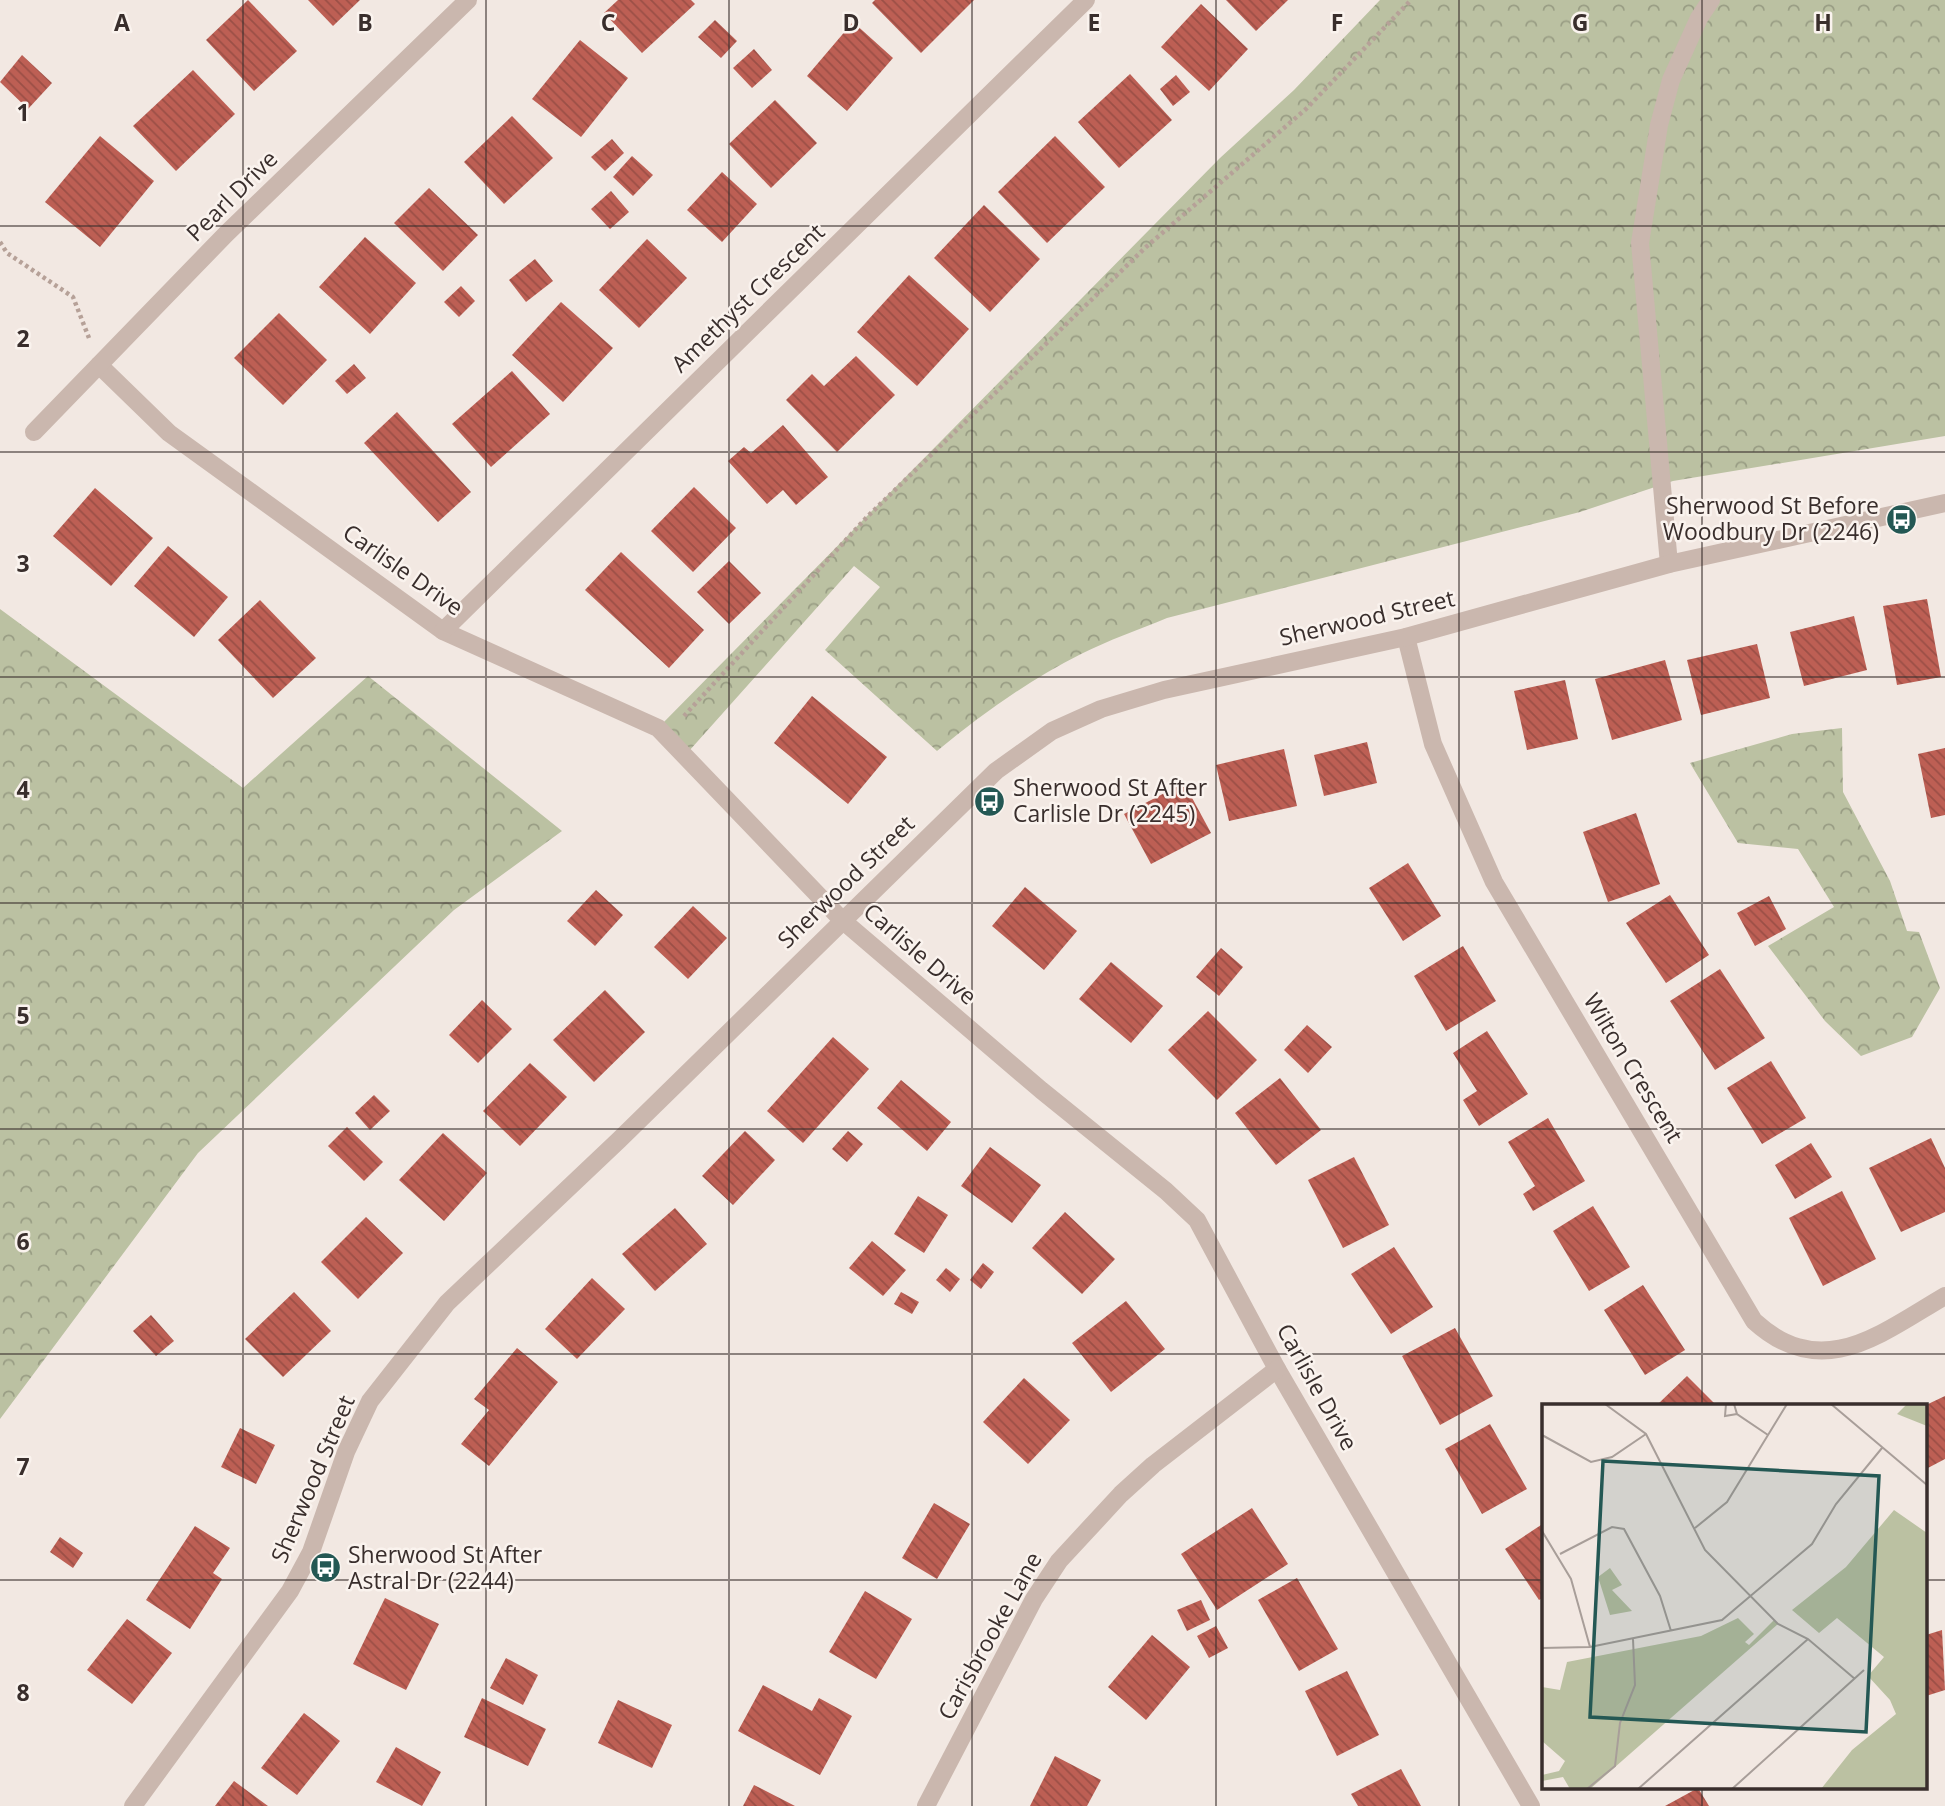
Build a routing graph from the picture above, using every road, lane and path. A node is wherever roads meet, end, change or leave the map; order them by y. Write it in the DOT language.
graph roads {
  1 [pos="468,0"];
  2 [pos="1086,0"];
  3 [pos="1411,0"];
  4 [pos="1711,0"];
  5 [pos="0,242"];
  6 [pos="99,365"];
  7 [pos="34,432"];
  8 [pos="1945,503"];
  9 [pos="1669,564"];
  10 [pos="443,631"];
  11 [pos="1406,637"];
  12 [pos="658,728"];
  13 [pos="842,920"];
  14 [pos="1945,1296"];
  15 [pos="1277,1369"];
  16 [pos="133,1806"];
  17 [pos="926,1806"];
  18 [pos="1531,1806"];
  1 -- 6 [label="street, Pearl Drive"];
  2 -- 10 [label="street, Amethyst Crescent"];
  3 -- 12 [label="path"];
  4 -- 9 [label="street"];
  5 -- 6 [label="path"];
  6 -- 7 [label="street, Pearl Drive"];
  6 -- 10 [label="street, Carlisle Drive"];
  8 -- 9 [label="street, Sherwood Street"];
  9 -- 11 [label="street, Sherwood Street"];
  10 -- 12 [label="street, Carlisle Drive"];
  11 -- 13 [label="street, Sherwood Street"];
  11 -- 14 [label="street, Wilton Crescent"];
  12 -- 13 [label="street, Carlisle Drive"];
  13 -- 15 [label="street, Carlisle Drive"];
  13 -- 16 [label="street, Sherwood Street"];
  15 -- 17 [label="street, Carisbrooke Lane"];
  15 -- 18 [label="street, Carlisle Drive"];
}
